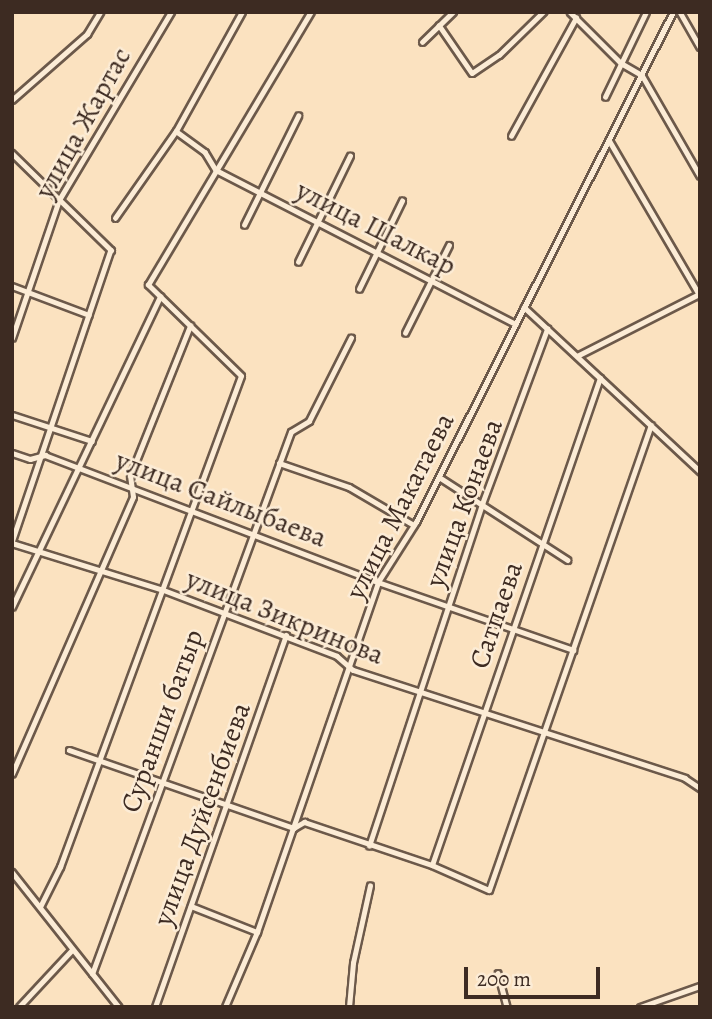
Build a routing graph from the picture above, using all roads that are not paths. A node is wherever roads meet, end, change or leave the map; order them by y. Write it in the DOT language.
graph roads {
  1 [pos="100,12"];
  2 [pos="171,12"];
  3 [pos="242,12"];
  4 [pos="311,12"];
  5 [pos="453,12"];
  6 [pos="543,12"];
  7 [pos="570,12"];
  8 [pos="646,12"];
  9 [pos="673,12"];
  10 [pos="680,12"];
  11 [pos="576,18"];
  12 [pos="439,25"];
  13 [pos="422,42"];
  14 [pos="700,47"];
  15 [pos="621,63"];
  16 [pos="642,75"];
  17 [pos="605,97"];
  18 [pos="12,100"];
  19 [pos="298,116"];
  20 [pos="176,131"];
  21 [pos="511,136"];
  22 [pos="609,139"];
  23 [pos="12,153"];
  24 [pos="350,156"];
  25 [pos="216,170"];
  26 [pos="700,176"];
  27 [pos="261,192"];
  28 [pos="59,200"];
  29 [pos="402,201"];
  30 [pos="115,218"];
  31 [pos="318,222"];
  32 [pos="244,225"];
  33 [pos="449,245"];
  34 [pos="377,252"];
  35 [pos="298,261"];
  36 [pos="433,281"];
  37 [pos="12,286"];
  38 [pos="359,289"];
  39 [pos="28,291"];
  40 [pos="699,295"];
  41 [pos="160,297"];
  42 [pos="524,307"];
  43 [pos="89,315"];
  44 [pos="516,324"];
  45 [pos="190,327"];
  46 [pos="547,329"];
  47 [pos="405,333"];
  48 [pos="12,338"];
  49 [pos="351,338"];
  50 [pos="577,356"];
  51 [pos="600,378"];
  52 [pos="12,415"];
  53 [pos="651,425"];
  54 [pos="51,428"];
  55 [pos="92,442"];
  56 [pos="12,453"];
  57 [pos="41,456"];
  58 [pos="279,463"];
  59 [pos="79,468"];
  60 [pos="700,471"];
  61 [pos="439,477"];
  62 [pos="131,488"];
  63 [pos="482,504"];
  64 [pos="190,511"];
  65 [pos="414,525"];
  66 [pos="251,533"];
  67 [pos="12,542"];
  68 [pos="543,542"];
  69 [pos="39,551"];
  70 [pos="568,560"];
  71 [pos="98,570"];
  72 [pos="378,582"];
  73 [pos="161,589"];
  74 [pos="448,605"];
  75 [pos="12,607"];
  76 [pos="223,612"];
  77 [pos="514,627"];
  78 [pos="286,635"];
  79 [pos="573,650"];
  80 [pos="350,666"];
  81 [pos="422,693"];
  82 [pos="484,715"];
  83 [pos="541,734"];
  84 [pos="69,750"];
  85 [pos="97,762"];
  86 [pos="12,774"];
  87 [pos="163,783"];
  88 [pos="700,788"];
  89 [pos="225,805"];
  90 [pos="294,828"];
  91 [pos="369,846"];
  92 [pos="432,865"];
  93 [pos="12,872"];
  94 [pos="370,886"];
  95 [pos="40,906"];
  96 [pos="191,906"];
  97 [pos="257,932"];
  98 [pos="71,951"];
  99 [pos="498,973"];
  100 [pos="92,974"];
  101 [pos="700,986"];
  102 [pos="19,1007"];
  103 [pos="119,1007"];
  104 [pos="155,1007"];
  105 [pos="225,1007"];
  106 [pos="349,1007"];
  107 [pos="507,1007"];
  108 [pos="640,1007"];
  1 -- 18 [label="street"];
  2 -- 28 [label="street, улица Жартас"];
  3 -- 20 [label="street"];
  4 -- 25 [label="street"];
  5 -- 12 [label="street"];
  6 -- 12 [label="street"];
  7 -- 11 [label="street"];
  8 -- 15 [label="street"];
  9 -- 16 [label="street, улица Макатаева"];
  10 -- 14 [label="street"];
  11 -- 15 [label="street"];
  11 -- 21 [label="street"];
  12 -- 13 [label="street"];
  15 -- 16 [label="street"];
  15 -- 17 [label="street"];
  16 -- 22 [label="street, улица Макатаева"];
  16 -- 26 [label="street"];
  19 -- 27 [label="street"];
  20 -- 25 [label="street"];
  20 -- 30 [label="street"];
  22 -- 40 [label="street"];
  22 -- 42 [label="street, улица Макатаева"];
  23 -- 28 [label="street"];
  24 -- 31 [label="street"];
  25 -- 27 [label="street, улица Шалкар"];
  25 -- 41 [label="street"];
  27 -- 31 [label="street, улица Шалкар"];
  27 -- 32 [label="street"];
  28 -- 39 [label="street, улица Жартас"];
  28 -- 43 [label="street"];
  29 -- 34 [label="street"];
  31 -- 34 [label="street, улица Шалкар"];
  31 -- 35 [label="street"];
  33 -- 36 [label="street"];
  34 -- 36 [label="street, улица Шалкар"];
  34 -- 38 [label="street"];
  36 -- 44 [label="street, улица Шалкар"];
  36 -- 47 [label="street"];
  37 -- 39 [label="street"];
  39 -- 43 [label="street"];
  39 -- 48 [label="street, улица Жартас"];
  40 -- 50 [label="street"];
  41 -- 45 [label="street"];
  41 -- 55 [label="street"];
  42 -- 44 [label="street, улица Макатаева"];
  42 -- 46 [label="street"];
  43 -- 54 [label="street"];
  44 -- 61 [label="street, улица Макатаева"];
  45 -- 62 [label="street"];
  45 -- 64 [label="street"];
  46 -- 50 [label="street"];
  46 -- 63 [label="street, улица Конаева"];
  49 -- 58 [label="street, Суранши батыр"];
  50 -- 51 [label="street"];
  51 -- 53 [label="street"];
  51 -- 68 [label="street, Сатпаева"];
  52 -- 54 [label="street"];
  53 -- 60 [label="street"];
  53 -- 79 [label="street"];
  54 -- 55 [label="street"];
  54 -- 57 [label="street"];
  55 -- 59 [label="street"];
  56 -- 57 [label="street, улица Сайлыбаева"];
  57 -- 59 [label="street, улица Сайлыбаева"];
  57 -- 67 [label="street"];
  58 -- 65 [label="street"];
  58 -- 66 [label="street, Суранши батыр"];
  59 -- 62 [label="street, улица Сайлыбаева"];
  59 -- 69 [label="street"];
  61 -- 63 [label="street"];
  61 -- 65 [label="street, улица Макатаева"];
  62 -- 64 [label="street, улица Сайлыбаева"];
  62 -- 71 [label="street"];
  63 -- 68 [label="street"];
  63 -- 74 [label="street, улица Конаева"];
  64 -- 66 [label="street, улица Сайлыбаева"];
  64 -- 73 [label="street"];
  65 -- 72 [label="street, улица Макатаева"];
  66 -- 72 [label="street, улица Сайлыбаева"];
  66 -- 76 [label="street, Суранши батыр"];
  67 -- 69 [label="street, улица Зикринова"];
  68 -- 70 [label="street"];
  68 -- 77 [label="street, Сатпаева"];
  69 -- 71 [label="street, улица Зикринова"];
  69 -- 75 [label="street"];
  71 -- 73 [label="street, улица Зикринова"];
  71 -- 86 [label="street"];
  72 -- 74 [label="street, улица Сайлыбаева"];
  72 -- 80 [label="street, улица Макатаева"];
  73 -- 76 [label="street, улица Зикринова"];
  73 -- 85 [label="street"];
  74 -- 77 [label="street, улица Сайлыбаева"];
  74 -- 81 [label="street, улица Конаева"];
  76 -- 78 [label="street, улица Зикринова"];
  76 -- 87 [label="street, Суранши батыр"];
  77 -- 79 [label="street, улица Сайлыбаева"];
  77 -- 82 [label="street, Сатпаева"];
  78 -- 80 [label="street, улица Зикринова"];
  78 -- 89 [label="street, улица Дуйсенбиева"];
  79 -- 83 [label="street"];
  80 -- 81 [label="street, улица Зикринова"];
  80 -- 90 [label="street, улица Макатаева"];
  81 -- 82 [label="street, улица Зикринова"];
  81 -- 91 [label="street, улица Конаева"];
  82 -- 83 [label="street, улица Зикринова"];
  82 -- 92 [label="street, Сатпаева"];
  83 -- 88 [label="street, улица Зикринова"];
  83 -- 92 [label="street"];
  84 -- 85 [label="street"];
  85 -- 87 [label="street"];
  85 -- 95 [label="street"];
  87 -- 89 [label="street"];
  87 -- 100 [label="street, Суранши батыр"];
  89 -- 90 [label="street"];
  89 -- 96 [label="street, улица Дуйсенбиева"];
  90 -- 91 [label="street"];
  90 -- 97 [label="street, улица Макатаева"];
  91 -- 92 [label="street"];
  93 -- 95 [label="street"];
  94 -- 106 [label="street"];
  95 -- 98 [label="street"];
  96 -- 97 [label="street"];
  96 -- 104 [label="street, улица Дуйсенбиева"];
  97 -- 105 [label="street, улица Макатаева"];
  98 -- 100 [label="street"];
  98 -- 102 [label="street"];
  99 -- 107 [label="street"];
  100 -- 103 [label="street"];
  101 -- 108 [label="street"];
}
